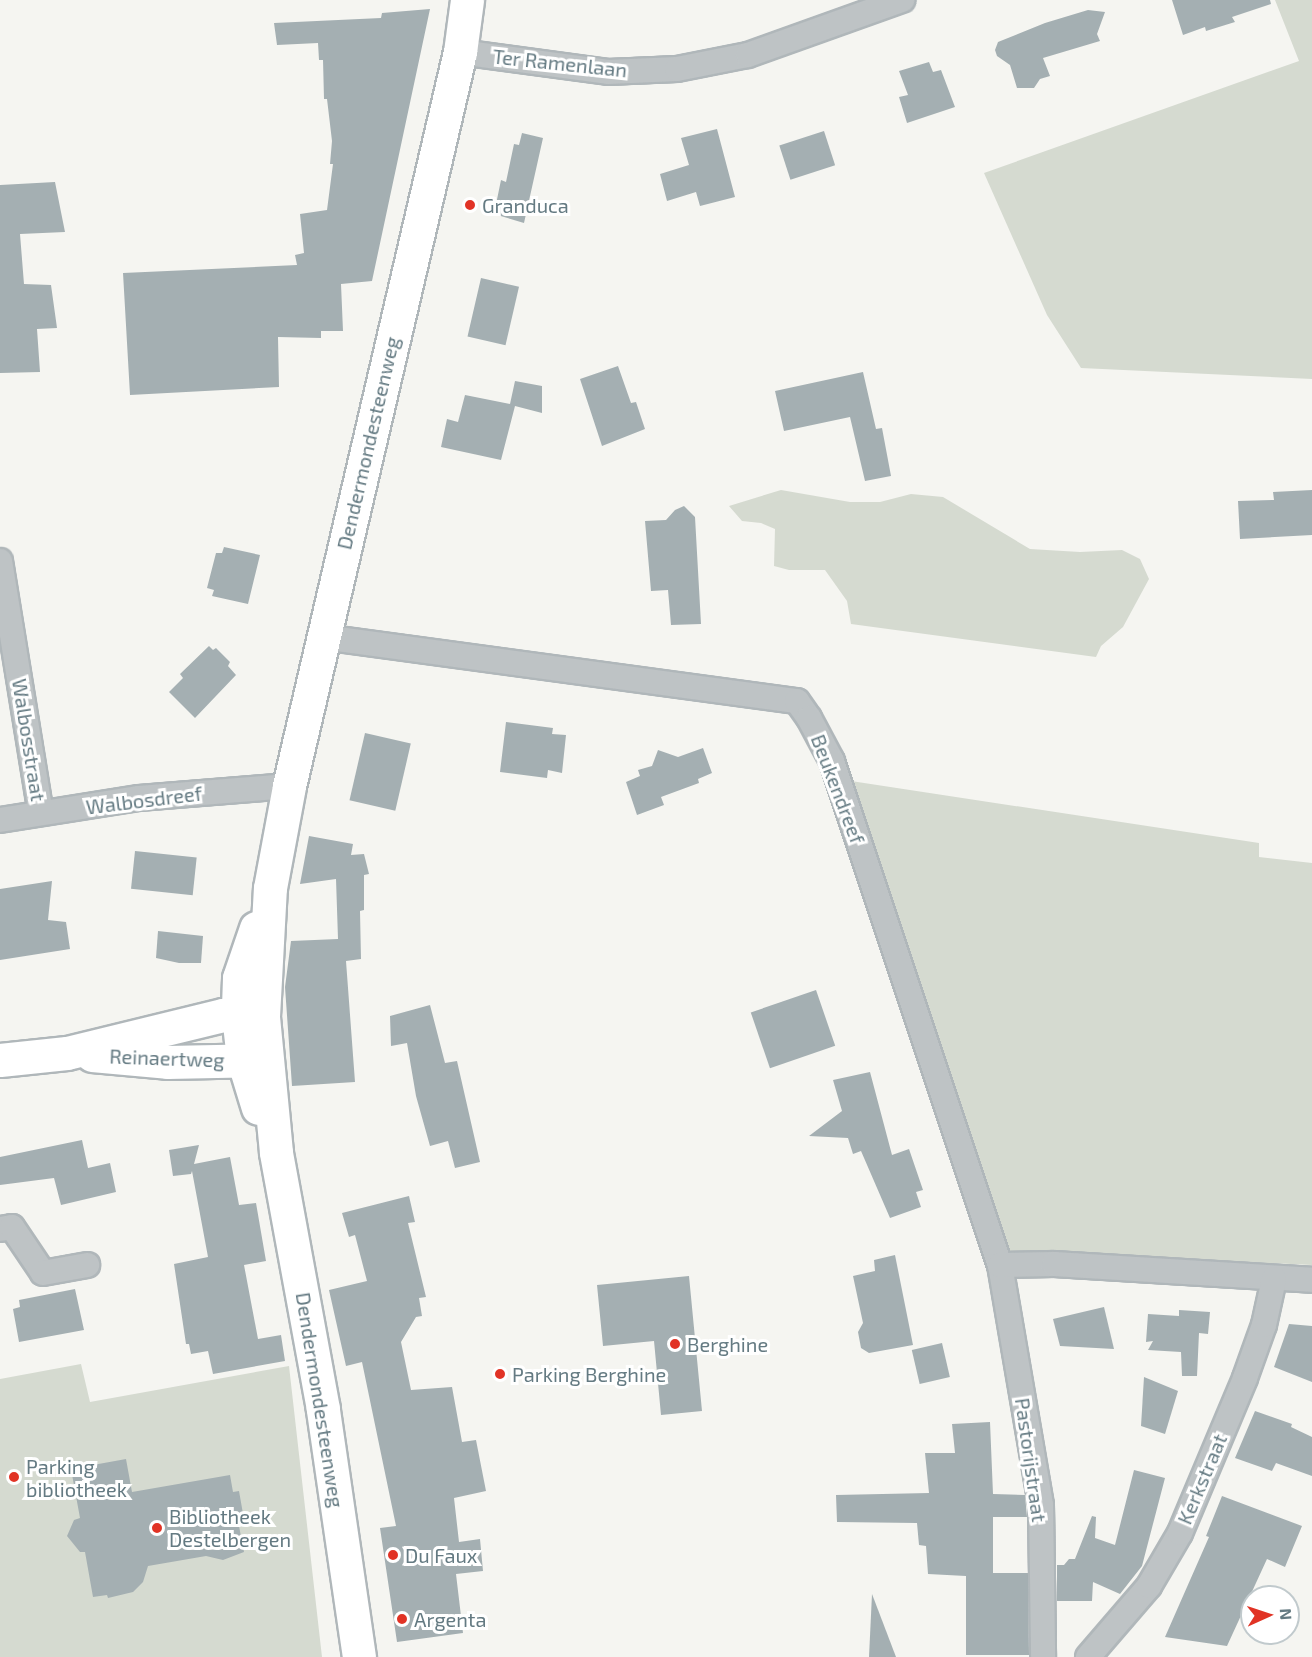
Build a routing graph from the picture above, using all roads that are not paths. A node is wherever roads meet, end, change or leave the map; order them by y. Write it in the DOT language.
graph roads {
  1 [pos="467,0"];
  2 [pos="902,0"];
  3 [pos="460,52"];
  4 [pos="0,561"];
  5 [pos="323,637"];
  6 [pos="290,786"];
  7 [pos="41,813"];
  8 [pos="0,820"];
  9 [pos="251,1016"];
  10 [pos="67,1053"];
  11 [pos="0,1060"];
  12 [pos="255,1060"];
  13 [pos="0,1229"];
  14 [pos="87,1265"];
  15 [pos="1000,1265"];
  16 [pos="1274,1279"];
  17 [pos="1312,1280"];
  18 [pos="358,1657"];
  19 [pos="1043,1657"];
  20 [pos="1088,1657"];
  1 -- 3 [label="main road, Dendermondesteenweg"];
  2 -- 3 [label="street, Ter Ramenlaan"];
  3 -- 5 [label="main road, Dendermondesteenweg"];
  4 -- 7 [label="street, Walbosstraat"];
  5 -- 6 [label="main road, Dendermondesteenweg"];
  5 -- 15 [label="street, Beukendreef"];
  6 -- 7 [label="street, Walbosdreef"];
  6 -- 9 [label="main road, Dendermondesteenweg"];
  7 -- 8 [label="street, Walbosdreef"];
  9 -- 10 [label="main road, Reinaertweg"];
  9 -- 12 [label="main road, Dendermondesteenweg"];
  10 -- 11 [label="main road, Reinaertweg"];
  10 -- 12 [label="main road, Reinaertweg"];
  12 -- 18 [label="main road, Dendermondesteenweg"];
  13 -- 14 [label="street"];
  15 -- 16 [label="street"];
  15 -- 19 [label="street, Pastorijstraat"];
  16 -- 17 [label="street"];
  16 -- 20 [label="street, Kerkstraat"];
}
